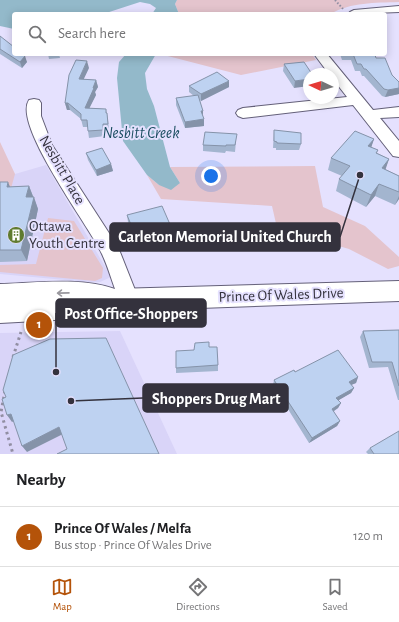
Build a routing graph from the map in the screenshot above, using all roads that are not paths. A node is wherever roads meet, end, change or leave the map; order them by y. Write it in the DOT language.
graph roads {
  1 [pos="399,8"];
  2 [pos="369,12"];
  3 [pos="322,56"];
  4 [pos="356,100"];
  5 [pos="34,103"];
  6 [pos="399,112"];
  7 [pos="243,113"];
  8 [pos="369,114"];
  9 [pos="399,152"];
  10 [pos="399,291"];
  11 [pos="0,294"];
  12 [pos="122,300"];
  13 [pos="0,312"];
  1 -- 2 [label="street"];
  3 -- 4 [label="street"];
  4 -- 7 [label="street"];
  4 -- 8 [label="street"];
  5 -- 12 [label="street, Nesbitt Place"];
  6 -- 8 [label="street"];
  8 -- 9 [label="street"];
  10 -- 12 [label="main road, Prince Of Wales Drive"];
  12 -- 11 [label="main road, Prince Of Wales Drive, one-way"];
  12 -- 13 [label="main road, Prince Of Wales Drive"];
}
